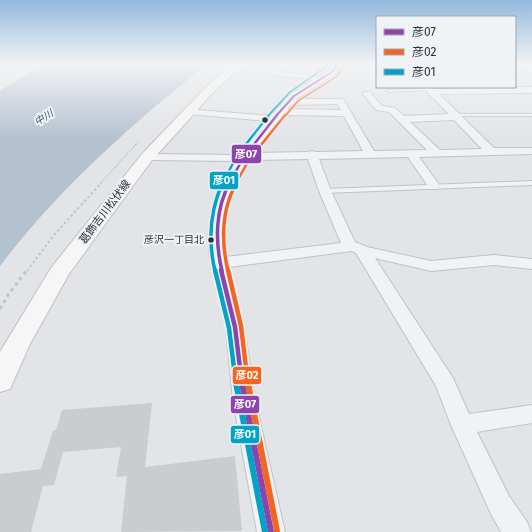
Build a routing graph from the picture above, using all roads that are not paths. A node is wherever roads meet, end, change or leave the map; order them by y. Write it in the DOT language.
graph roads {
  1 [pos="210,89"];
  2 [pos="305,89"];
  3 [pos="430,89"];
  4 [pos="532,90"];
  5 [pos="389,91"];
  6 [pos="367,94"];
  7 [pos="189,111"];
  8 [pos="281,111"];
  9 [pos="348,113"];
  10 [pos="532,115"];
  11 [pos="455,116"];
  12 [pos="401,119"];
  13 [pos="490,151"];
  14 [pos="532,151"];
  15 [pos="436,152"];
  16 [pos="370,153"];
  17 [pos="411,153"];
  18 [pos="312,154"];
  19 [pos="147,157"];
  20 [pos="243,158"];
  21 [pos="532,183"];
  22 [pos="434,186"];
  23 [pos="325,191"];
  24 [pos="356,248"];
  25 [pos="220,263"];
  26 [pos="532,264"];
  27 [pos="0,381"];
  28 [pos="532,414"];
  29 [pos="462,425"];
  30 [pos="271,532"];
  31 [pos="517,532"];
  1 -- 7 [label="main road, 葛飾吉川松伏線"];
  2 -- 8 [label="street"];
  3 -- 4 [label="street"];
  3 -- 5 [label="lane"];
  3 -- 11 [label="street"];
  6 -- 12 [label="street"];
  7 -- 8 [label="street"];
  7 -- 19 [label="main road, 葛飾吉川松伏線"];
  8 -- 9 [label="street"];
  8 -- 9 [label="street"];
  8 -- 20 [label="street"];
  9 -- 16 [label="street"];
  10 -- 11 [label="lane"];
  11 -- 12 [label="street"];
  11 -- 13 [label="street"];
  12 -- 15 [label="street"];
  13 -- 14 [label="street"];
  13 -- 15 [label="street"];
  15 -- 17 [label="street"];
  16 -- 17 [label="street"];
  16 -- 18 [label="street"];
  17 -- 22 [label="street"];
  18 -- 20 [label="street"];
  18 -- 23 [label="street"];
  19 -- 20 [label="street"];
  19 -- 27 [label="main road, 葛飾吉川松伏線"];
  20 -- 25 [label="street"];
  21 -- 22 [label="lane"];
  22 -- 23 [label="lane"];
  23 -- 24 [label="street"];
  24 -- 25 [label="street"];
  24 -- 26 [label="street"];
  24 -- 29 [label="street"];
  25 -- 30 [label="street"];
  28 -- 29 [label="street"];
  29 -- 31 [label="street"];
}
